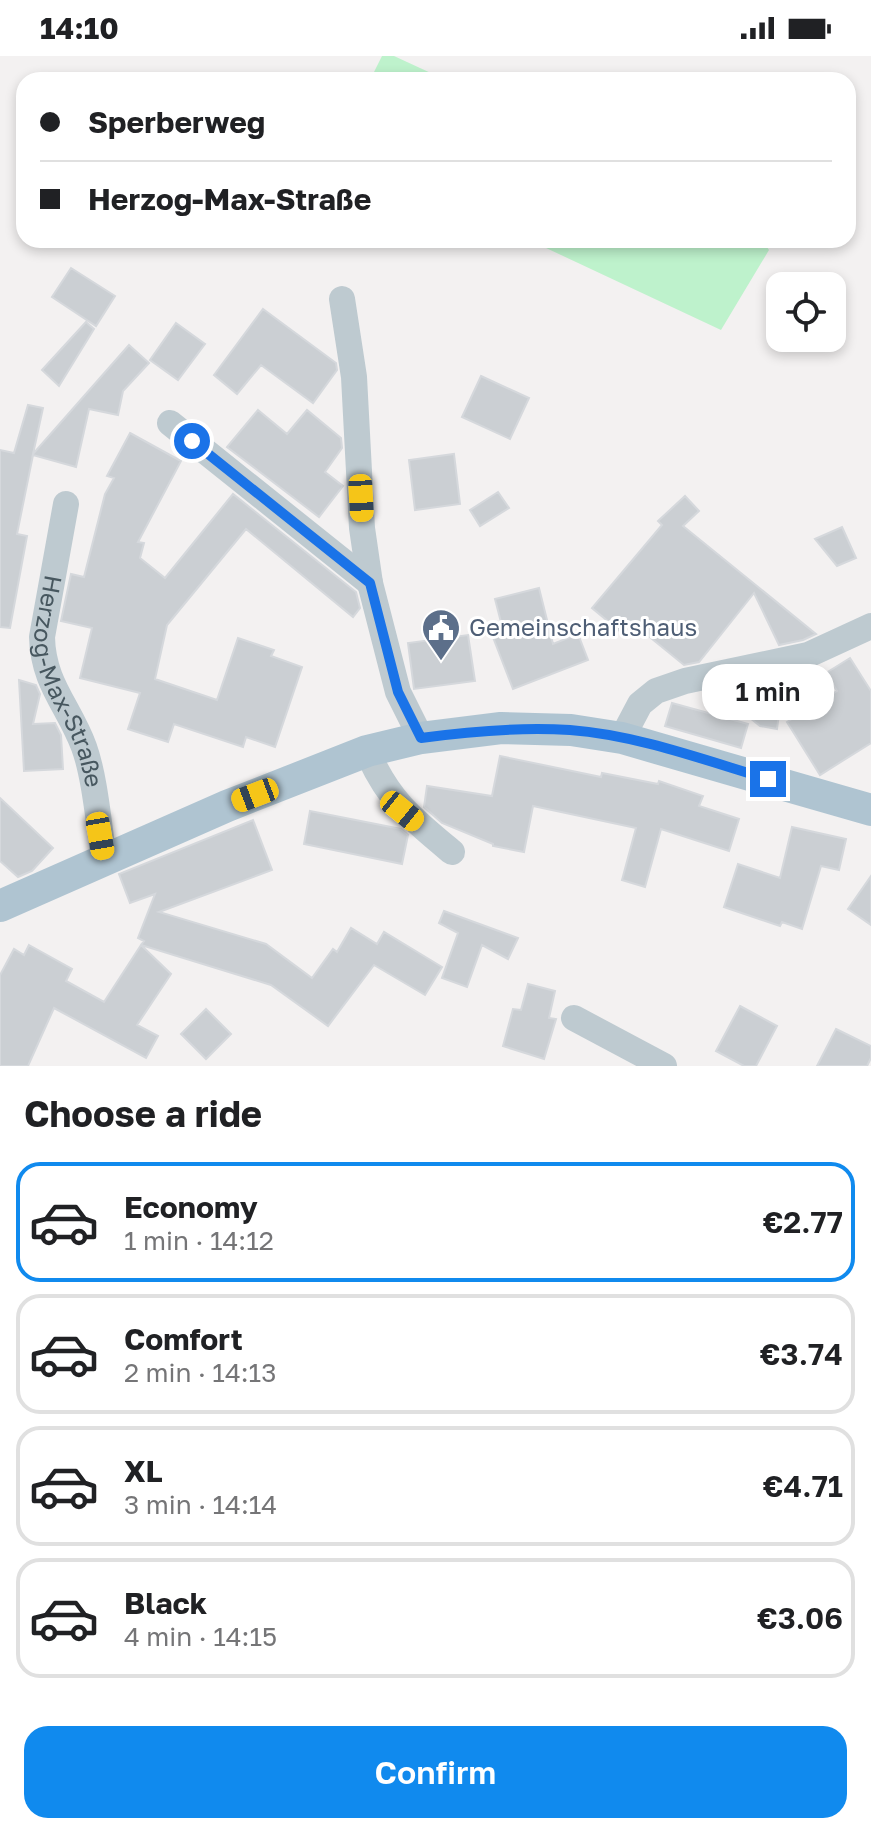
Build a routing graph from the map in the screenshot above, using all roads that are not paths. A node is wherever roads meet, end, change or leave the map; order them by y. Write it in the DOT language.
graph roads {
  1 [pos="342,299"];
  2 [pos="170,423"];
  3 [pos="66,504"];
  4 [pos="370,583"];
  5 [pos="871,626"];
  6 [pos="421,738"];
  7 [pos="622,738"];
  8 [pos="367,751"];
  9 [pos="871,810"];
  10 [pos="452,852"];
  11 [pos="104,859"];
  12 [pos="0,906"];
  13 [pos="574,1018"];
  14 [pos="664,1066"];
  1 -- 4 [label="street"];
  2 -- 4 [label="street"];
  3 -- 11 [label="street, Herzog-Max-Straße"];
  4 -- 6 [label="street"];
  5 -- 7 [label="street"];
  6 -- 7 [label="main road"];
  6 -- 8 [label="main road"];
  7 -- 9 [label="main road"];
  8 -- 10 [label="street"];
  8 -- 11 [label="main road"];
  11 -- 12 [label="main road"];
  13 -- 14 [label="street"];
}
